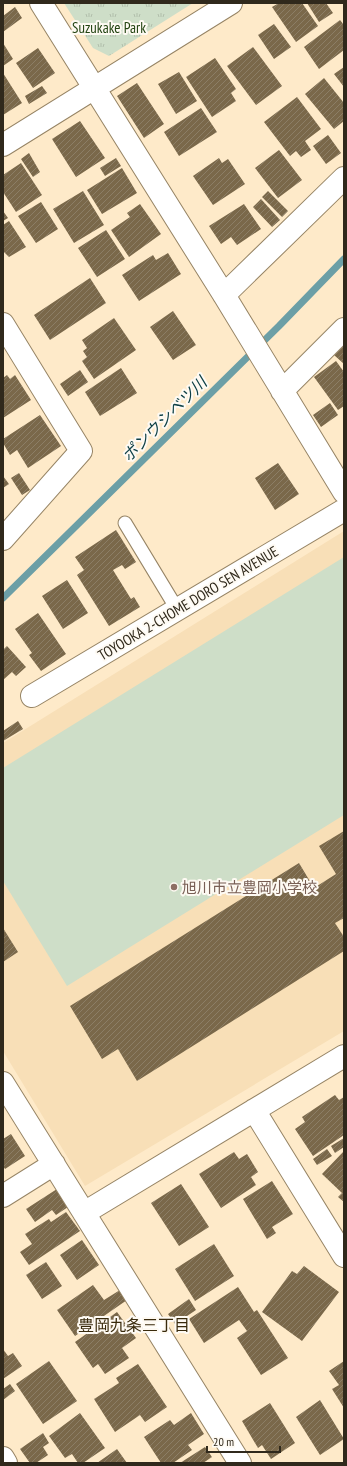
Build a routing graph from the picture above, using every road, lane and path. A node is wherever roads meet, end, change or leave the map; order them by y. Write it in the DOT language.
graph roads {
  1 [pos="41,3"];
  2 [pos="231,3"];
  3 [pos="94,90"];
  4 [pos="3,145"];
  5 [pos="344,178"];
  6 [pos="224,295"];
  7 [pos="3,324"];
  8 [pos="344,329"];
  9 [pos="282,391"];
  10 [pos="344,492"];
  11 [pos="344,510"];
  12 [pos="125,523"];
  13 [pos="3,539"];
  14 [pos="177,609"];
  15 [pos="32,696"];
  16 [pos="344,1056"];
  17 [pos="3,1083"];
  18 [pos="254,1110"];
  19 [pos="54,1164"];
  20 [pos="3,1196"];
  21 [pos="84,1213"];
  22 [pos="344,1256"];
  23 [pos="3,1458"];
  24 [pos="6,1463"];
  25 [pos="240,1463"];
  1 -- 3 [label="street"];
  2 -- 3 [label="street"];
  3 -- 4 [label="street"];
  3 -- 6 [label="street"];
  5 -- 6 [label="street"];
  6 -- 9 [label="street"];
  7 -- 13 [label="street"];
  8 -- 9 [label="street"];
  9 -- 10 [label="street"];
  11 -- 14 [label="street, TOYOOKA 2-CHOME DORO SEN AVENUE"];
  12 -- 14 [label="lane"];
  14 -- 15 [label="street, TOYOOKA 2-CHOME DORO SEN AVENUE"];
  16 -- 18 [label="street"];
  17 -- 19 [label="street"];
  18 -- 21 [label="street"];
  18 -- 22 [label="street"];
  19 -- 20 [label="street"];
  19 -- 21 [label="street"];
  21 -- 25 [label="street"];
  23 -- 24 [label="street"];
}
